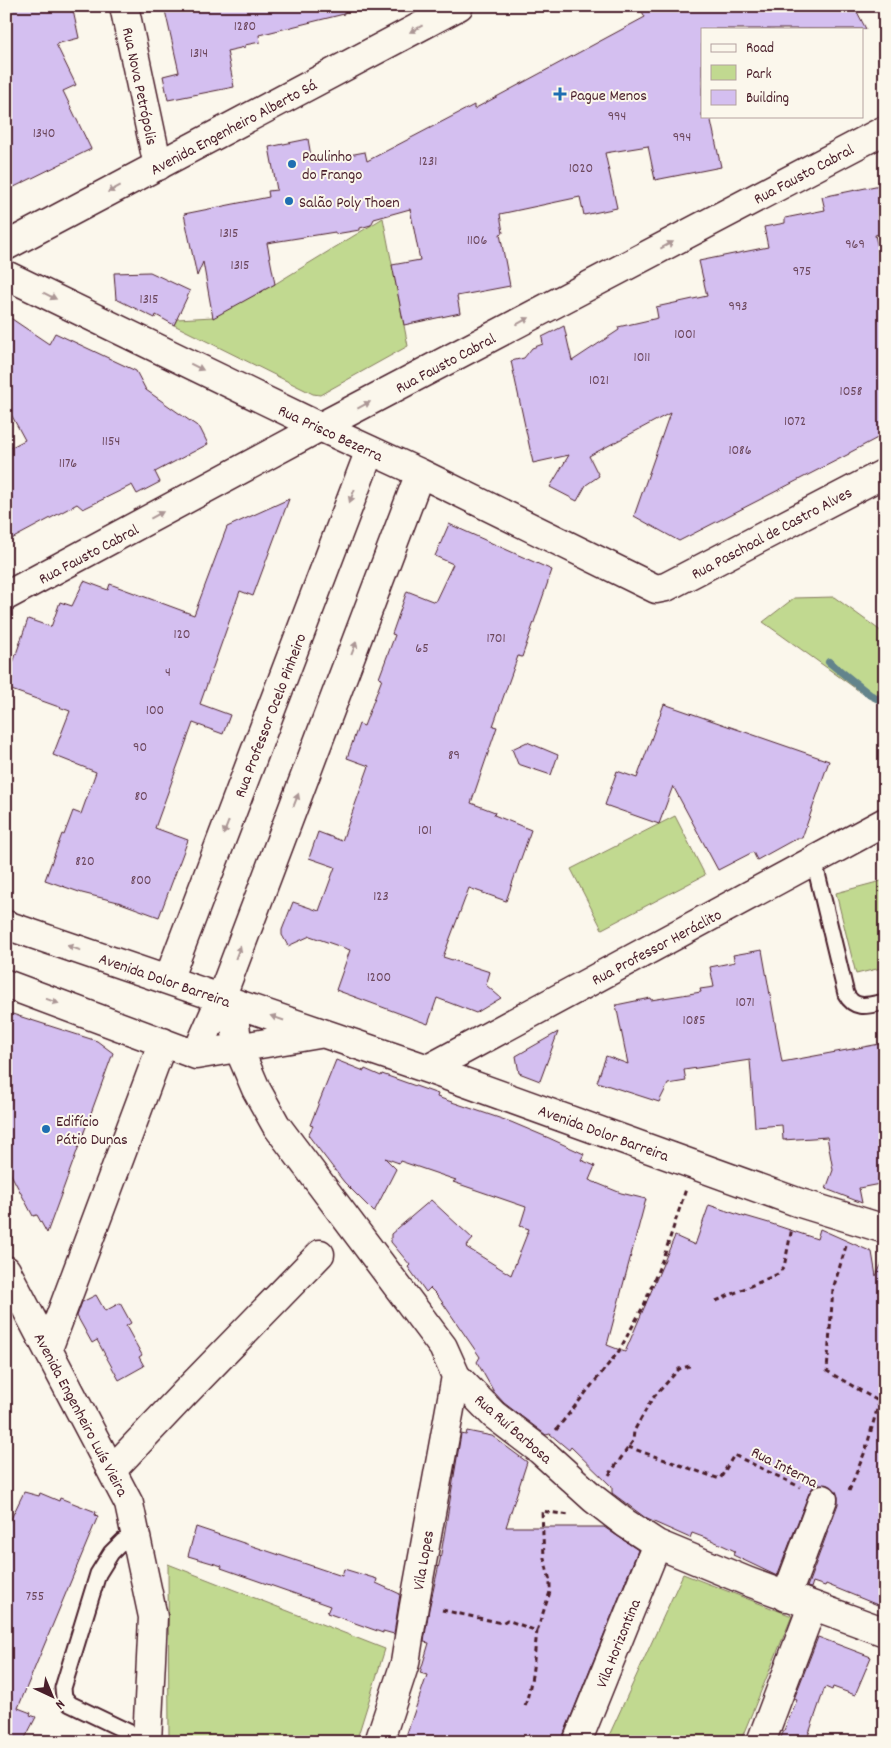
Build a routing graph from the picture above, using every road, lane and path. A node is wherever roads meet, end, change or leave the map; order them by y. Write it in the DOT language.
graph roads {
  1 [pos="124,6"];
  2 [pos="459,6"];
  3 [pos="885,130"];
  4 [pos="158,166"];
  5 [pos="6,246"];
  6 [pos="6,275"];
  7 [pos="320,427"];
  8 [pos="370,450"];
  9 [pos="420,473"];
  10 [pos="885,473"];
  11 [pos="656,589"];
  12 [pos="6,596"];
  13 [pos="885,822"];
  14 [pos="814,861"];
  15 [pos="6,925"];
  16 [pos="168,980"];
  17 [pos="6,984"];
  18 [pos="226,1000"];
  19 [pos="885,1002"];
  20 [pos="323,1034"];
  21 [pos="163,1042"];
  22 [pos="238,1048"];
  23 [pos="196,1055"];
  24 [pos="428,1069"];
  25 [pos="694,1164"];
  26 [pos="797,1202"];
  27 [pos="854,1219"];
  28 [pos="885,1229"];
  29 [pos="320,1254"];
  30 [pos="6,1270"];
  31 [pos="716,1301"];
  32 [pos="48,1349"];
  33 [pos="693,1365"];
  34 [pos="456,1376"];
  35 [pos="879,1402"];
  36 [pos="885,1405"];
  37 [pos="628,1447"];
  38 [pos="540,1450"];
  39 [pos="112,1470"];
  40 [pos="594,1499"];
  41 [pos="823,1499"];
  42 [pos="570,1515"];
  43 [pos="136,1538"];
  44 [pos="657,1544"];
  45 [pos="786,1597"];
  46 [pos="414,1606"];
  47 [pos="812,1606"];
  48 [pos="536,1631"];
  49 [pos="885,1632"];
  50 [pos="525,1706"];
  51 [pos="147,1741"];
  52 [pos="380,1742"];
  53 [pos="577,1742"];
  54 [pos="761,1742"];
  1 -- 4 [label="street, Rua Nova Petrópolis"];
  2 -- 4 [label="street, Avenida Engenheiro Alberto Sá, one-way"];
  7 -- 3 [label="street, Rua Fausto Cabral, one-way"];
  4 -- 5 [label="street, Avenida Engenheiro Alberto Sá, one-way"];
  6 -- 7 [label="street, Rua Prisco Bezerra, one-way"];
  7 -- 8 [label="street, Rua Prisco Bezerra"];
  12 -- 7 [label="street, Rua Fausto Cabral, one-way"];
  8 -- 9 [label="street, Rua Prisco Bezerra"];
  8 -- 16 [label="street, Rua Professor Ocelo Pinheiro, one-way"];
  9 -- 11 [label="street, Rua Prisco Bezerra"];
  18 -- 9 [label="street, one-way"];
  10 -- 11 [label="street, Rua Paschoal de Castro Alves"];
  13 -- 14 [label="street, Rua Professor Heráclito"];
  14 -- 19 [label="lane"];
  14 -- 24 [label="street, Rua Professor Heráclito"];
  16 -- 15 [label="street, Avenida Dolor Barreira, one-way"];
  16 -- 18 [label="street, Avenida Dolor Barreira"];
  17 -- 21 [label="street, one-way"];
  20 -- 18 [label="street, Avenida Dolor Barreira, one-way"];
  18 -- 22 [label="street, Rua Ruí Barbosa"];
  18 -- 23 [label="street"];
  20 -- 22 [label="street, Avenida Dolor Barreira"];
  20 -- 24 [label="street, Avenida Dolor Barreira"];
  21 -- 23 [label="street"];
  21 -- 32 [label="street"];
  22 -- 23 [label="street, Avenida Dolor Barreira"];
  22 -- 34 [label="street, Rua Ruí Barbosa"];
  24 -- 25 [label="street, Avenida Dolor Barreira"];
  25 -- 26 [label="street, Avenida Dolor Barreira"];
  25 -- 38 [label="path"];
  26 -- 27 [label="street, Avenida Dolor Barreira"];
  26 -- 31 [label="path"];
  27 -- 28 [label="street, Avenida Dolor Barreira"];
  27 -- 35 [label="path"];
  29 -- 39 [label="street"];
  30 -- 32 [label="street, Avenida Engenheiro Luís Vieira"];
  32 -- 39 [label="street, Avenida Engenheiro Luís Vieira"];
  33 -- 37 [label="path"];
  34 -- 38 [label="street, Rua Ruí Barbosa"];
  34 -- 46 [label="street, Vila Lopes"];
  35 -- 36 [label="path"];
  35 -- 41 [label="path, Rua Interna"];
  37 -- 40 [label="path"];
  37 -- 41 [label="path, Rua Interna"];
  38 -- 40 [label="street, Rua Ruí Barbosa"];
  39 -- 43 [label="street, Avenida Engenheiro Luís Vieira"];
  40 -- 44 [label="street, Rua Ruí Barbosa"];
  41 -- 45 [label="street"];
  42 -- 48 [label="path"];
  43 -- 51 [label="street, Avenida Engenheiro Luís Vieira"];
  43 -- 51 [label="lane"];
  44 -- 45 [label="street, Rua Ruí Barbosa"];
  44 -- 53 [label="street, Vila Horizontina"];
  45 -- 47 [label="street, Rua Ruí Barbosa"];
  46 -- 48 [label="path"];
  46 -- 52 [label="street, Vila Lopes"];
  47 -- 49 [label="street, Rua Ruí Barbosa"];
  47 -- 54 [label="street"];
  48 -- 50 [label="path"];
}
